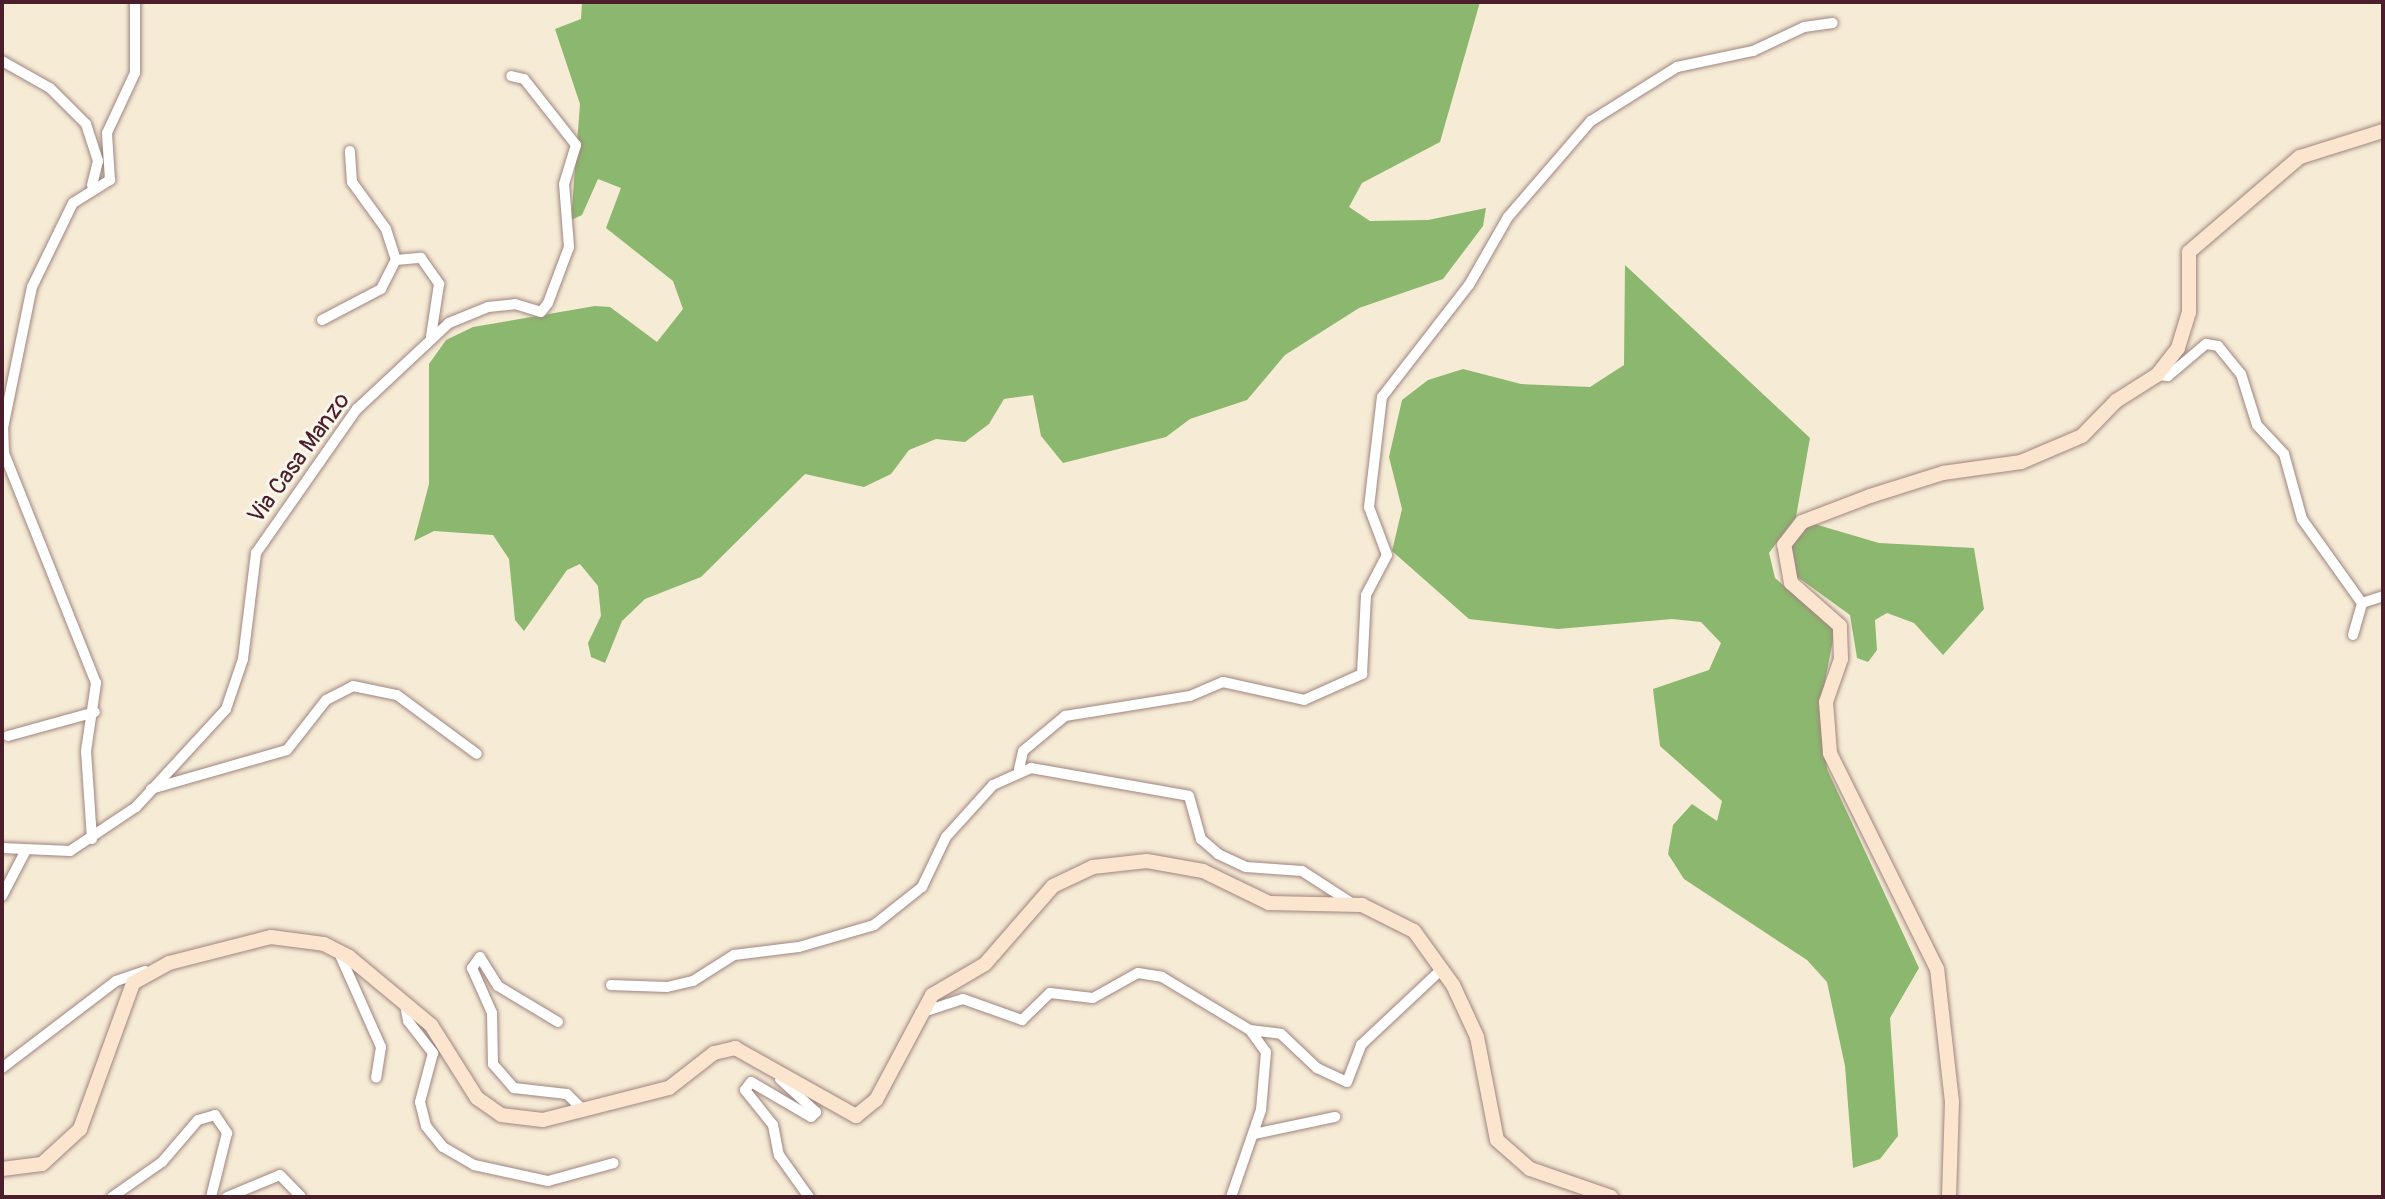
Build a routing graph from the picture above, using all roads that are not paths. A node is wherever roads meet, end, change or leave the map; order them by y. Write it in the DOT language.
graph roads {
  1 [pos="135,2"];
  2 [pos="1833,23"];
  3 [pos="2,61"];
  4 [pos="511,76"];
  5 [pos="2383,131"];
  6 [pos="350,151"];
  7 [pos="92,185"];
  8 [pos="396,260"];
  9 [pos="322,320"];
  10 [pos="431,336"];
  11 [pos="2157,375"];
  12 [pos="2383,596"];
  13 [pos="2362,603"];
  14 [pos="2353,635"];
  15 [pos="95,712"];
  16 [pos="8,736"];
  17 [pos="477,754"];
  18 [pos="1019,769"];
  19 [pos="151,789"];
  20 [pos="92,839"];
  21 [pos="2,848"];
  22 [pos="26,850"];
  23 [pos="2,896"];
  24 [pos="1350,902"];
  25 [pos="337,950"];
  26 [pos="1443,968"];
  27 [pos="147,971"];
  28 [pos="611,985"];
  29 [pos="405,1004"];
  30 [pos="918,1013"];
  31 [pos="558,1022"];
  32 [pos="1250,1030"];
  33 [pos="752,1053"];
  34 [pos="2,1068"];
  35 [pos="376,1078"];
  36 [pos="581,1108"];
  37 [pos="1335,1117"];
  38 [pos="1254,1134"];
  39 [pos="614,1163"];
  40 [pos="2,1169"];
  41 [pos="112,1197"];
  42 [pos="211,1197"];
  43 [pos="227,1197"];
  44 [pos="301,1197"];
  45 [pos="809,1197"];
  46 [pos="1231,1197"];
  47 [pos="1611,1197"];
  48 [pos="1949,1197"];
  1 -- 7 [label="street"];
  2 -- 18 [label="street"];
  3 -- 7 [label="street"];
  4 -- 10 [label="street, Via Casa Manzo"];
  5 -- 11 [label="street"];
  6 -- 8 [label="street"];
  7 -- 15 [label="street"];
  8 -- 9 [label="street"];
  8 -- 10 [label="street"];
  10 -- 19 [label="street, Via Casa Manzo"];
  11 -- 13 [label="street"];
  11 -- 48 [label="street"];
  12 -- 13 [label="street"];
  13 -- 14 [label="street"];
  15 -- 16 [label="street"];
  15 -- 20 [label="street"];
  17 -- 19 [label="street, Via Casa Manzo"];
  18 -- 24 [label="street"];
  18 -- 28 [label="street"];
  19 -- 20 [label="street, Via Casa Manzo"];
  20 -- 22 [label="street, Via Casa Manzo"];
  21 -- 22 [label="street, Via Casa Manzo"];
  22 -- 23 [label="street"];
  24 -- 26 [label="street"];
  24 -- 30 [label="street"];
  25 -- 27 [label="street"];
  25 -- 29 [label="street"];
  25 -- 35 [label="street"];
  26 -- 32 [label="street"];
  26 -- 47 [label="street"];
  27 -- 34 [label="street"];
  27 -- 40 [label="street"];
  29 -- 36 [label="street"];
  29 -- 39 [label="street"];
  30 -- 32 [label="street"];
  30 -- 33 [label="street"];
  31 -- 36 [label="street"];
  32 -- 38 [label="street"];
  33 -- 36 [label="street"];
  33 -- 45 [label="street"];
  37 -- 38 [label="street"];
  38 -- 46 [label="street"];
  41 -- 42 [label="street"];
  43 -- 44 [label="street"];
}
